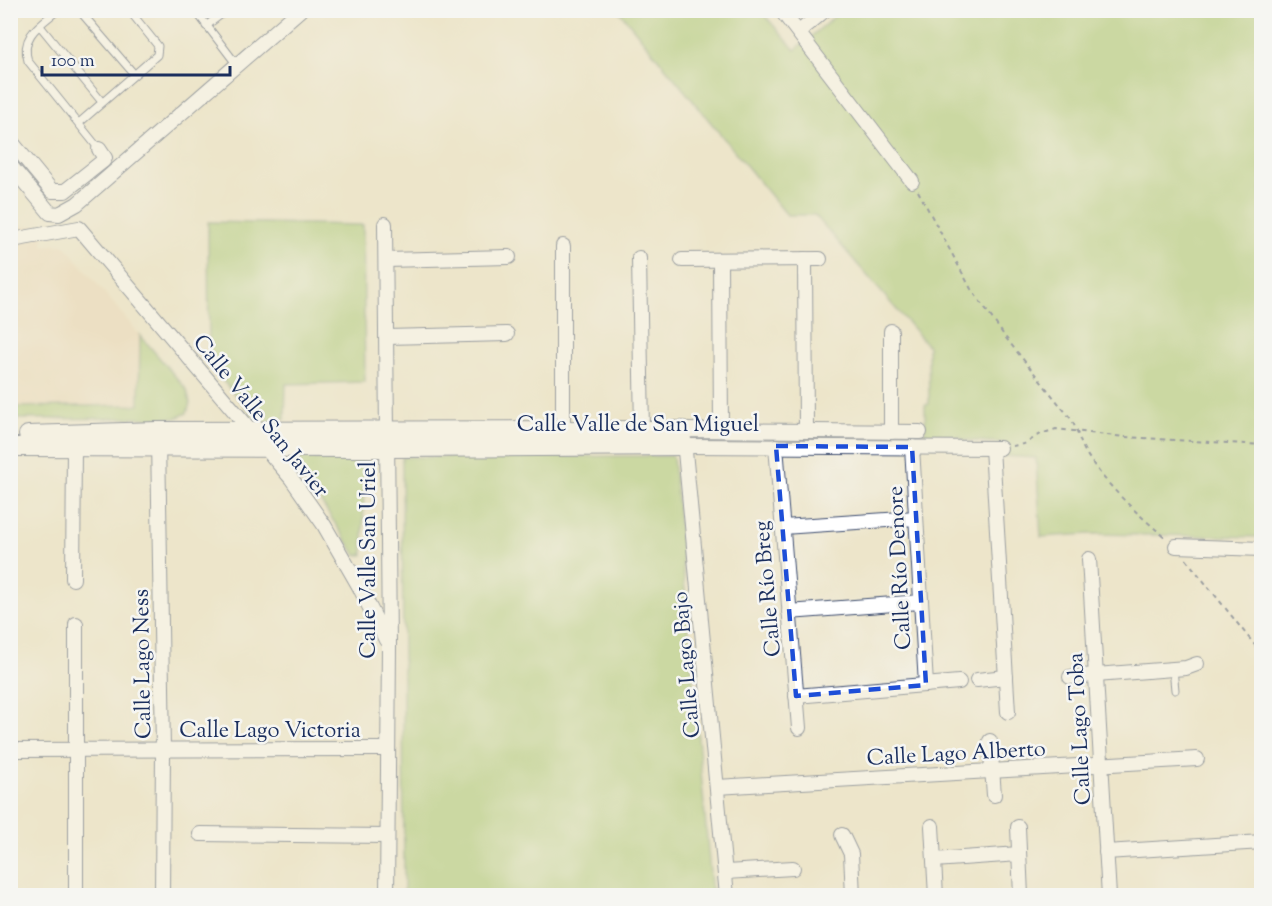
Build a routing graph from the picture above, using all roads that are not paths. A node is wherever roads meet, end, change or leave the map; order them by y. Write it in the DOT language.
graph roads {
  1 [pos="58,10"];
  2 [pos="79,10"];
  3 [pos="129,10"];
  4 [pos="195,10"];
  5 [pos="227,10"];
  6 [pos="300,10"];
  7 [pos="781,10"];
  8 [pos="825,10"];
  9 [pos="40,26"];
  10 [pos="206,26"];
  11 [pos="799,32"];
  12 [pos="237,65"];
  13 [pos="134,74"];
  14 [pos="102,102"];
  15 [pos="79,123"];
  16 [pos="10,140"];
  17 [pos="99,149"];
  18 [pos="10,165"];
  19 [pos="912,181"];
  20 [pos="385,224"];
  21 [pos="12,240"];
  22 [pos="563,246"];
  23 [pos="509,257"];
  24 [pos="639,258"];
  25 [pos="805,259"];
  26 [pos="820,259"];
  27 [pos="386,260"];
  28 [pos="682,260"];
  29 [pos="720,261"];
  30 [pos="891,331"];
  31 [pos="507,334"];
  32 [pos="387,337"];
  33 [pos="562,430"];
  34 [pos="721,430"];
  35 [pos="642,431"];
  36 [pos="807,431"];
  37 [pos="252,432"];
  38 [pos="891,432"];
  39 [pos="920,432"];
  40 [pos="10,435"];
  41 [pos="684,438"];
  42 [pos="158,439"];
  43 [pos="388,440"];
  44 [pos="776,446"];
  45 [pos="10,447"];
  46 [pos="74,447"];
  47 [pos="267,447"];
  48 [pos="912,447"];
  49 [pos="916,518"];
  50 [pos="783,527"];
  51 [pos="1176,546"];
  52 [pos="1262,549"];
  53 [pos="1089,559"];
  54 [pos="74,579"];
  55 [pos="920,602"];
  56 [pos="789,612"];
  57 [pos="76,624"];
  58 [pos="389,645"];
  59 [pos="1197,664"];
  60 [pos="1173,669"];
  61 [pos="1096,674"];
  62 [pos="1070,676"];
  63 [pos="1006,677"];
  64 [pos="977,680"];
  65 [pos="959,681"];
  66 [pos="926,686"];
  67 [pos="1175,690"];
  68 [pos="796,696"];
  69 [pos="1008,712"];
  70 [pos="799,728"];
  71 [pos="990,741"];
  72 [pos="386,749"];
  73 [pos="10,750"];
  74 [pos="76,750"];
  75 [pos="163,750"];
  76 [pos="1197,759"];
  77 [pos="1101,764"];
  78 [pos="992,771"];
  79 [pos="717,787"];
  80 [pos="994,795"];
  81 [pos="932,826"];
  82 [pos="1018,827"];
  83 [pos="200,834"];
  84 [pos="842,835"];
  85 [pos="387,836"];
  86 [pos="1262,842"];
  87 [pos="1106,852"];
  88 [pos="1019,854"];
  89 [pos="934,860"];
  90 [pos="793,868"];
  91 [pos="726,872"];
  92 [pos="76,896"];
  93 [pos="162,896"];
  94 [pos="387,896"];
  95 [pos="727,896"];
  96 [pos="853,896"];
  97 [pos="936,896"];
  98 [pos="1021,896"];
  99 [pos="1109,896"];
  1 -- 9 [label="lane"];
  2 -- 13 [label="lane"];
  3 -- 13 [label="lane"];
  4 -- 10 [label="lane"];
  5 -- 10 [label="lane"];
  6 -- 12 [label="street"];
  7 -- 11 [label="street"];
  8 -- 11 [label="street"];
  9 -- 14 [label="lane"];
  9 -- 15 [label="lane"];
  10 -- 12 [label="lane"];
  11 -- 19 [label="street"];
  12 -- 18 [label="street"];
  13 -- 14 [label="lane"];
  14 -- 15 [label="lane"];
  15 -- 17 [label="lane"];
  16 -- 17 [label="street"];
  20 -- 27 [label="street, Calle Valle San Uriel"];
  21 -- 37 [label="street, Calle Valle San Javier"];
  22 -- 33 [label="street"];
  23 -- 27 [label="street"];
  24 -- 35 [label="street"];
  25 -- 26 [label="street"];
  25 -- 29 [label="street"];
  25 -- 36 [label="street"];
  27 -- 32 [label="street, Calle Valle San Uriel"];
  28 -- 29 [label="street"];
  29 -- 34 [label="street"];
  30 -- 38 [label="street"];
  31 -- 32 [label="street"];
  32 -- 43 [label="street, Calle Valle San Uriel"];
  33 -- 35 [label="street, Calle Valle de San Miguel"];
  33 -- 43 [label="street, Calle Valle de San Miguel"];
  34 -- 36 [label="street, Calle Valle de San Miguel"];
  34 -- 41 [label="street, Calle Valle de San Miguel"];
  35 -- 41 [label="street, Calle Valle de San Miguel"];
  36 -- 38 [label="street, Calle Valle de San Miguel"];
  37 -- 42 [label="street, Calle Valle de San Miguel"];
  37 -- 43 [label="street, Calle Valle de San Miguel"];
  37 -- 47 [label="street, Calle Valle San Javier"];
  38 -- 39 [label="street, Calle Valle de San Miguel"];
  40 -- 42 [label="street, Calle Valle de San Miguel"];
  41 -- 43 [label="street, Calle Valle de San Miguel"];
  41 -- 44 [label="street, Calle Valle de San Miguel"];
  41 -- 79 [label="street, Calle Lago Bajo"];
  42 -- 46 [label="street, Calle Valle de San Miguel"];
  42 -- 47 [label="street, Calle Valle de San Miguel"];
  42 -- 75 [label="street, Calle Lago Ness"];
  43 -- 47 [label="street, Calle Valle de San Miguel"];
  43 -- 58 [label="street, Calle Valle San Uriel"];
  44 -- 48 [label="street, Calle Valle de San Miguel"];
  44 -- 50 [label="street, Calle Río Breg"];
  45 -- 46 [label="street, Calle Valle de San Miguel"];
  46 -- 54 [label="street"];
  47 -- 58 [label="street, Calle Valle San Javier"];
  48 -- 49 [label="street, Calle Río Denore"];
  48 -- 63 [label="street, Calle Valle de San Miguel"];
  49 -- 50 [label="street"];
  49 -- 55 [label="street, Calle Río Denore"];
  50 -- 56 [label="street, Calle Río Breg"];
  51 -- 52 [label="street"];
  53 -- 61 [label="street, Calle Lago Toba"];
  55 -- 56 [label="street"];
  55 -- 66 [label="street, Calle Río Denore"];
  56 -- 68 [label="street, Calle Río Breg"];
  57 -- 74 [label="street"];
  58 -- 72 [label="street, Calle Valle San Uriel"];
  59 -- 60 [label="street"];
  60 -- 61 [label="street"];
  60 -- 67 [label="lane"];
  61 -- 62 [label="street"];
  61 -- 77 [label="street, Calle Lago Toba"];
  63 -- 64 [label="street"];
  63 -- 69 [label="street"];
  65 -- 66 [label="street"];
  66 -- 68 [label="street"];
  68 -- 70 [label="street, Calle Río Breg"];
  71 -- 78 [label="street"];
  72 -- 75 [label="street, Calle Lago Victoria"];
  72 -- 85 [label="street, Calle Valle San Uriel"];
  73 -- 74 [label="street, Calle Lago Victoria"];
  74 -- 75 [label="street, Calle Lago Victoria"];
  74 -- 92 [label="street"];
  75 -- 93 [label="street, Calle Lago Ness"];
  76 -- 77 [label="street, Calle Lago Alberto"];
  77 -- 78 [label="street, Calle Lago Alberto"];
  77 -- 87 [label="street, Calle Lago Toba"];
  78 -- 79 [label="street, Calle Lago Alberto"];
  78 -- 80 [label="street"];
  79 -- 91 [label="street, Calle Lago Bajo"];
  81 -- 89 [label="street"];
  82 -- 88 [label="street"];
  83 -- 85 [label="street"];
  84 -- 96 [label="street"];
  85 -- 94 [label="street, Calle Valle San Uriel"];
  86 -- 87 [label="street"];
  87 -- 99 [label="street, Calle Lago Toba"];
  88 -- 89 [label="street"];
  88 -- 98 [label="street"];
  89 -- 97 [label="street"];
  90 -- 91 [label="street"];
  91 -- 95 [label="street, Calle Lago Bajo"];
}
